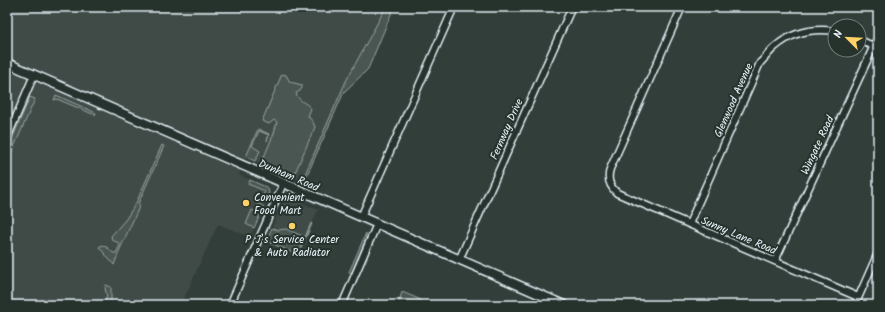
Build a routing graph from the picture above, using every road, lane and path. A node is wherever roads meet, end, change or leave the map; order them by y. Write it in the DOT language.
graph roads {
  1 [pos="454,7"];
  2 [pos="572,7"];
  3 [pos="682,7"];
  4 [pos="827,30"];
  5 [pos="878,37"];
  6 [pos="876,47"];
  7 [pos="7,63"];
  8 [pos="34,75"];
  9 [pos="7,138"];
  10 [pos="283,184"];
  11 [pos="361,218"];
  12 [pos="377,224"];
  13 [pos="689,224"];
  14 [pos="878,253"];
  15 [pos="459,260"];
  16 [pos="775,261"];
  17 [pos="858,297"];
  18 [pos="554,303"];
  19 [pos="230,305"];
  20 [pos="342,305"];
  21 [pos="564,305"];
  22 [pos="855,305"];
  1 -- 11 [label="street"];
  2 -- 15 [label="street, Fernway Drive"];
  3 -- 13 [label="street, Sunny Lane Road"];
  4 -- 13 [label="street, Glenwood Avenue"];
  5 -- 6 [label="street, Wingate Road"];
  6 -- 16 [label="street, Wingate Road"];
  7 -- 8 [label="street, Dunham Road"];
  8 -- 9 [label="street"];
  8 -- 10 [label="street, Dunham Road"];
  10 -- 11 [label="street, Dunham Road"];
  10 -- 19 [label="street"];
  11 -- 12 [label="street, Dunham Road"];
  12 -- 15 [label="street, Dunham Road"];
  12 -- 20 [label="street"];
  13 -- 16 [label="street, Sunny Lane Road"];
  14 -- 17 [label="street"];
  15 -- 18 [label="street, Dunham Road"];
  16 -- 17 [label="street, Sunny Lane Road"];
  17 -- 22 [label="street"];
  18 -- 21 [label="street, Dunham Road"];
}
